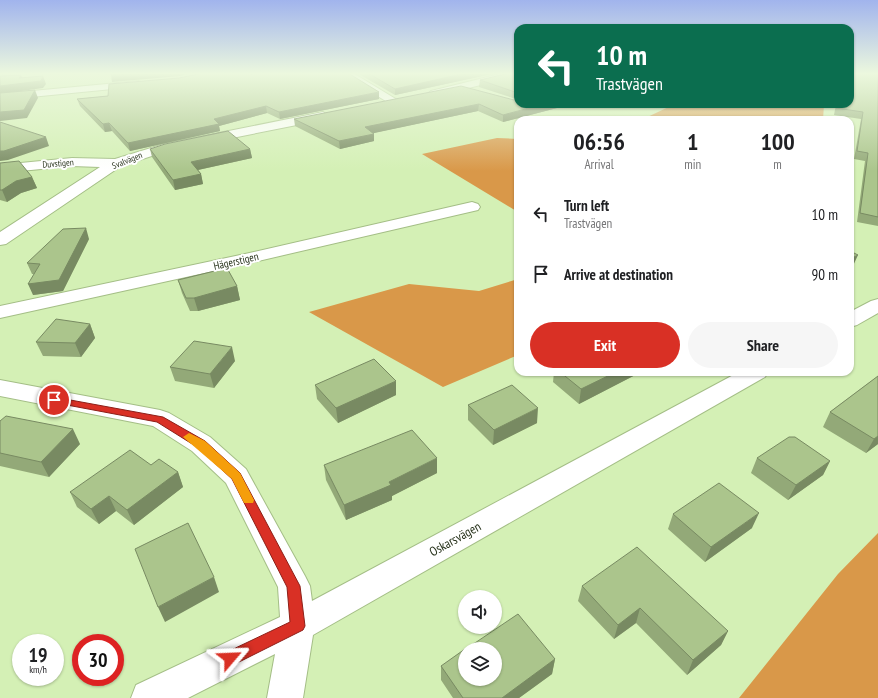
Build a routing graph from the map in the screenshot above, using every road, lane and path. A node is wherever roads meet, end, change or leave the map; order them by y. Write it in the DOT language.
graph roads {
  1 [pos="332,114"];
  2 [pos="116,163"];
  3 [pos="0,169"];
  4 [pos="472,207"];
  5 [pos="0,240"];
  6 [pos="878,305"];
  7 [pos="0,312"];
  8 [pos="854,319"];
  9 [pos="750,376"];
  10 [pos="0,388"];
  11 [pos="298,626"];
  12 [pos="149,698"];
  13 [pos="285,698"];
  1 -- 2 [label="street, Svalvägen"];
  2 -- 3 [label="street, Duvstigen"];
  2 -- 5 [label="street, Svalvägen"];
  4 -- 7 [label="street, Hägerstigen"];
  6 -- 8 [label="street"];
  9 -- 11 [label="street, Oskarsvägen"];
  10 -- 11 [label="street"];
  11 -- 12 [label="street, Oskarsvägen"];
  11 -- 13 [label="street"];
}
